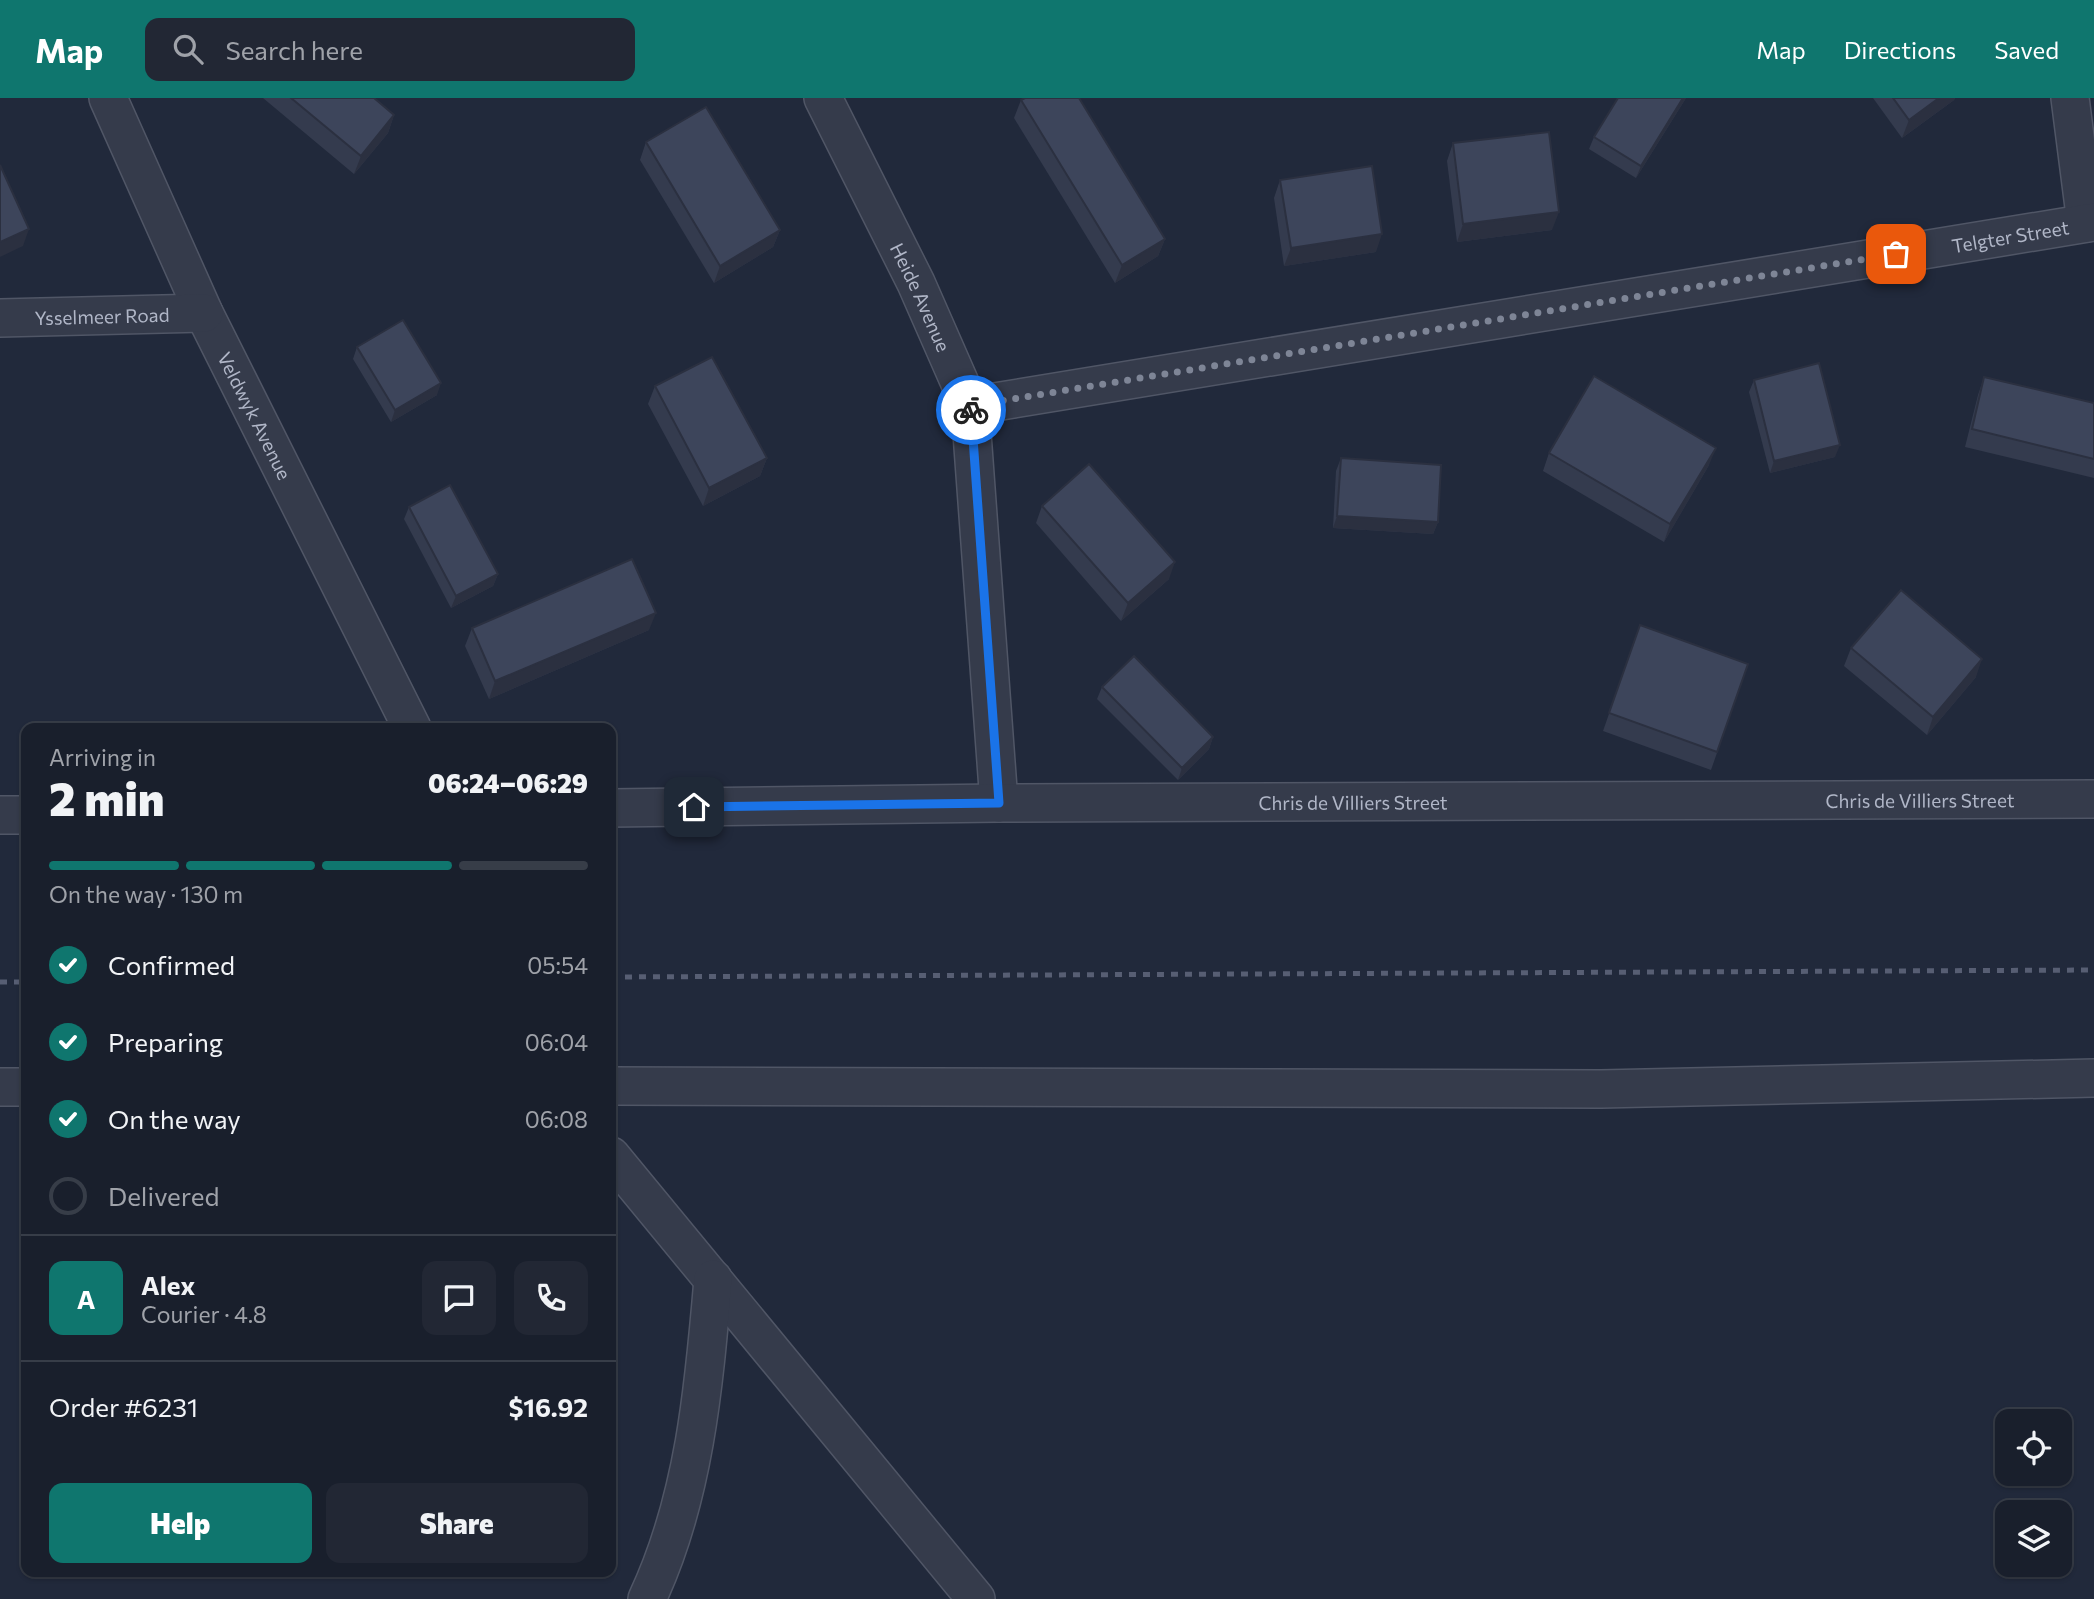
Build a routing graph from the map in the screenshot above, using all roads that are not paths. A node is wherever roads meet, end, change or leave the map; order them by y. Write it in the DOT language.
graph roads {
  1 [pos="108,98"];
  2 [pos="823,98"];
  3 [pos="2070,98"];
  4 [pos="2090,222"];
  5 [pos="204,313"];
  6 [pos="0,318"];
  7 [pos="970,406"];
  8 [pos="409,723"];
  9 [pos="2094,799"];
  10 [pos="999,803"];
  11 [pos="616,808"];
  12 [pos="0,815"];
  13 [pos="21,815"];
  14 [pos="2094,1077"];
  15 [pos="616,1086"];
  16 [pos="0,1087"];
  17 [pos="21,1087"];
  18 [pos="616,1162"];
  19 [pos="713,1279"];
  20 [pos="647,1599"];
  21 [pos="976,1599"];
  1 -- 5 [label="street, Veldwyk Avenue"];
  2 -- 7 [label="street, Heide Avenue"];
  3 -- 4 [label="street"];
  4 -- 7 [label="street, Telgter Street"];
  5 -- 6 [label="street, Ysselmeer Road"];
  5 -- 8 [label="street, Veldwyk Avenue"];
  7 -- 10 [label="street, Heide Avenue"];
  9 -- 10 [label="street, Chris de Villiers Street"];
  10 -- 11 [label="street, Chris de Villiers Street"];
  12 -- 13 [label="street"];
  14 -- 15 [label="street"];
  16 -- 17 [label="street"];
  18 -- 19 [label="street"];
  19 -- 20 [label="street"];
  19 -- 21 [label="street"];
}
